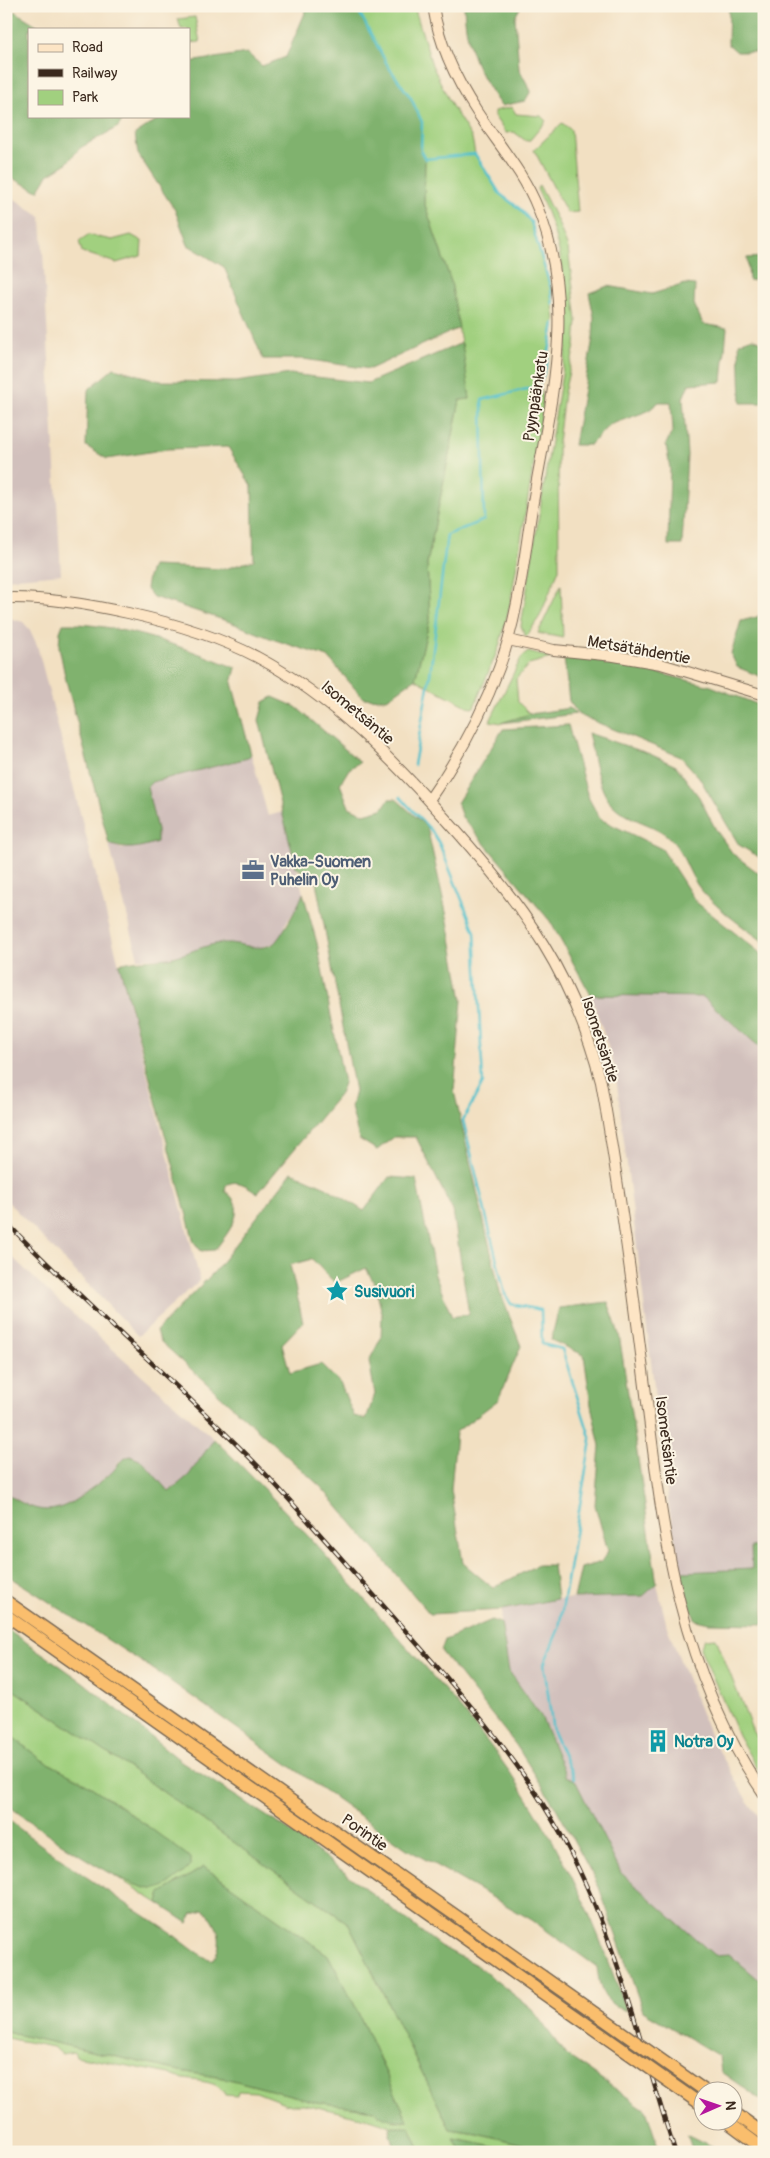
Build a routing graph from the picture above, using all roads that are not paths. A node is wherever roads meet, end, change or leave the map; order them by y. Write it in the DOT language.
graph roads {
  1 [pos="433,6"];
  2 [pos="6,598"];
  3 [pos="508,640"];
  4 [pos="764,695"];
  5 [pos="429,800"];
  6 [pos="6,1601"];
  7 [pos="6,1615"];
  8 [pos="764,1794"];
  9 [pos="692,2082"];
  10 [pos="692,2097"];
  11 [pos="742,2122"];
  12 [pos="742,2127"];
  13 [pos="750,2130"];
  14 [pos="764,2134"];
  15 [pos="764,2149"];
  1 -- 3 [label="main road, Pyynpäänkatu"];
  2 -- 5 [label="main road, Isometsäntie"];
  3 -- 4 [label="main road, Metsätähdentie"];
  3 -- 5 [label="main road, Pyynpäänkatu"];
  5 -- 8 [label="main road, Isometsäntie"];
  6 -- 9 [label="highway, Porintie, bridge"];
  7 -- 10 [label="highway, Porintie, bridge"];
  11 -- 13 [label="highway"];
  12 -- 13 [label="highway"];
  13 -- 14 [label="highway"];
  13 -- 15 [label="highway"];
}
